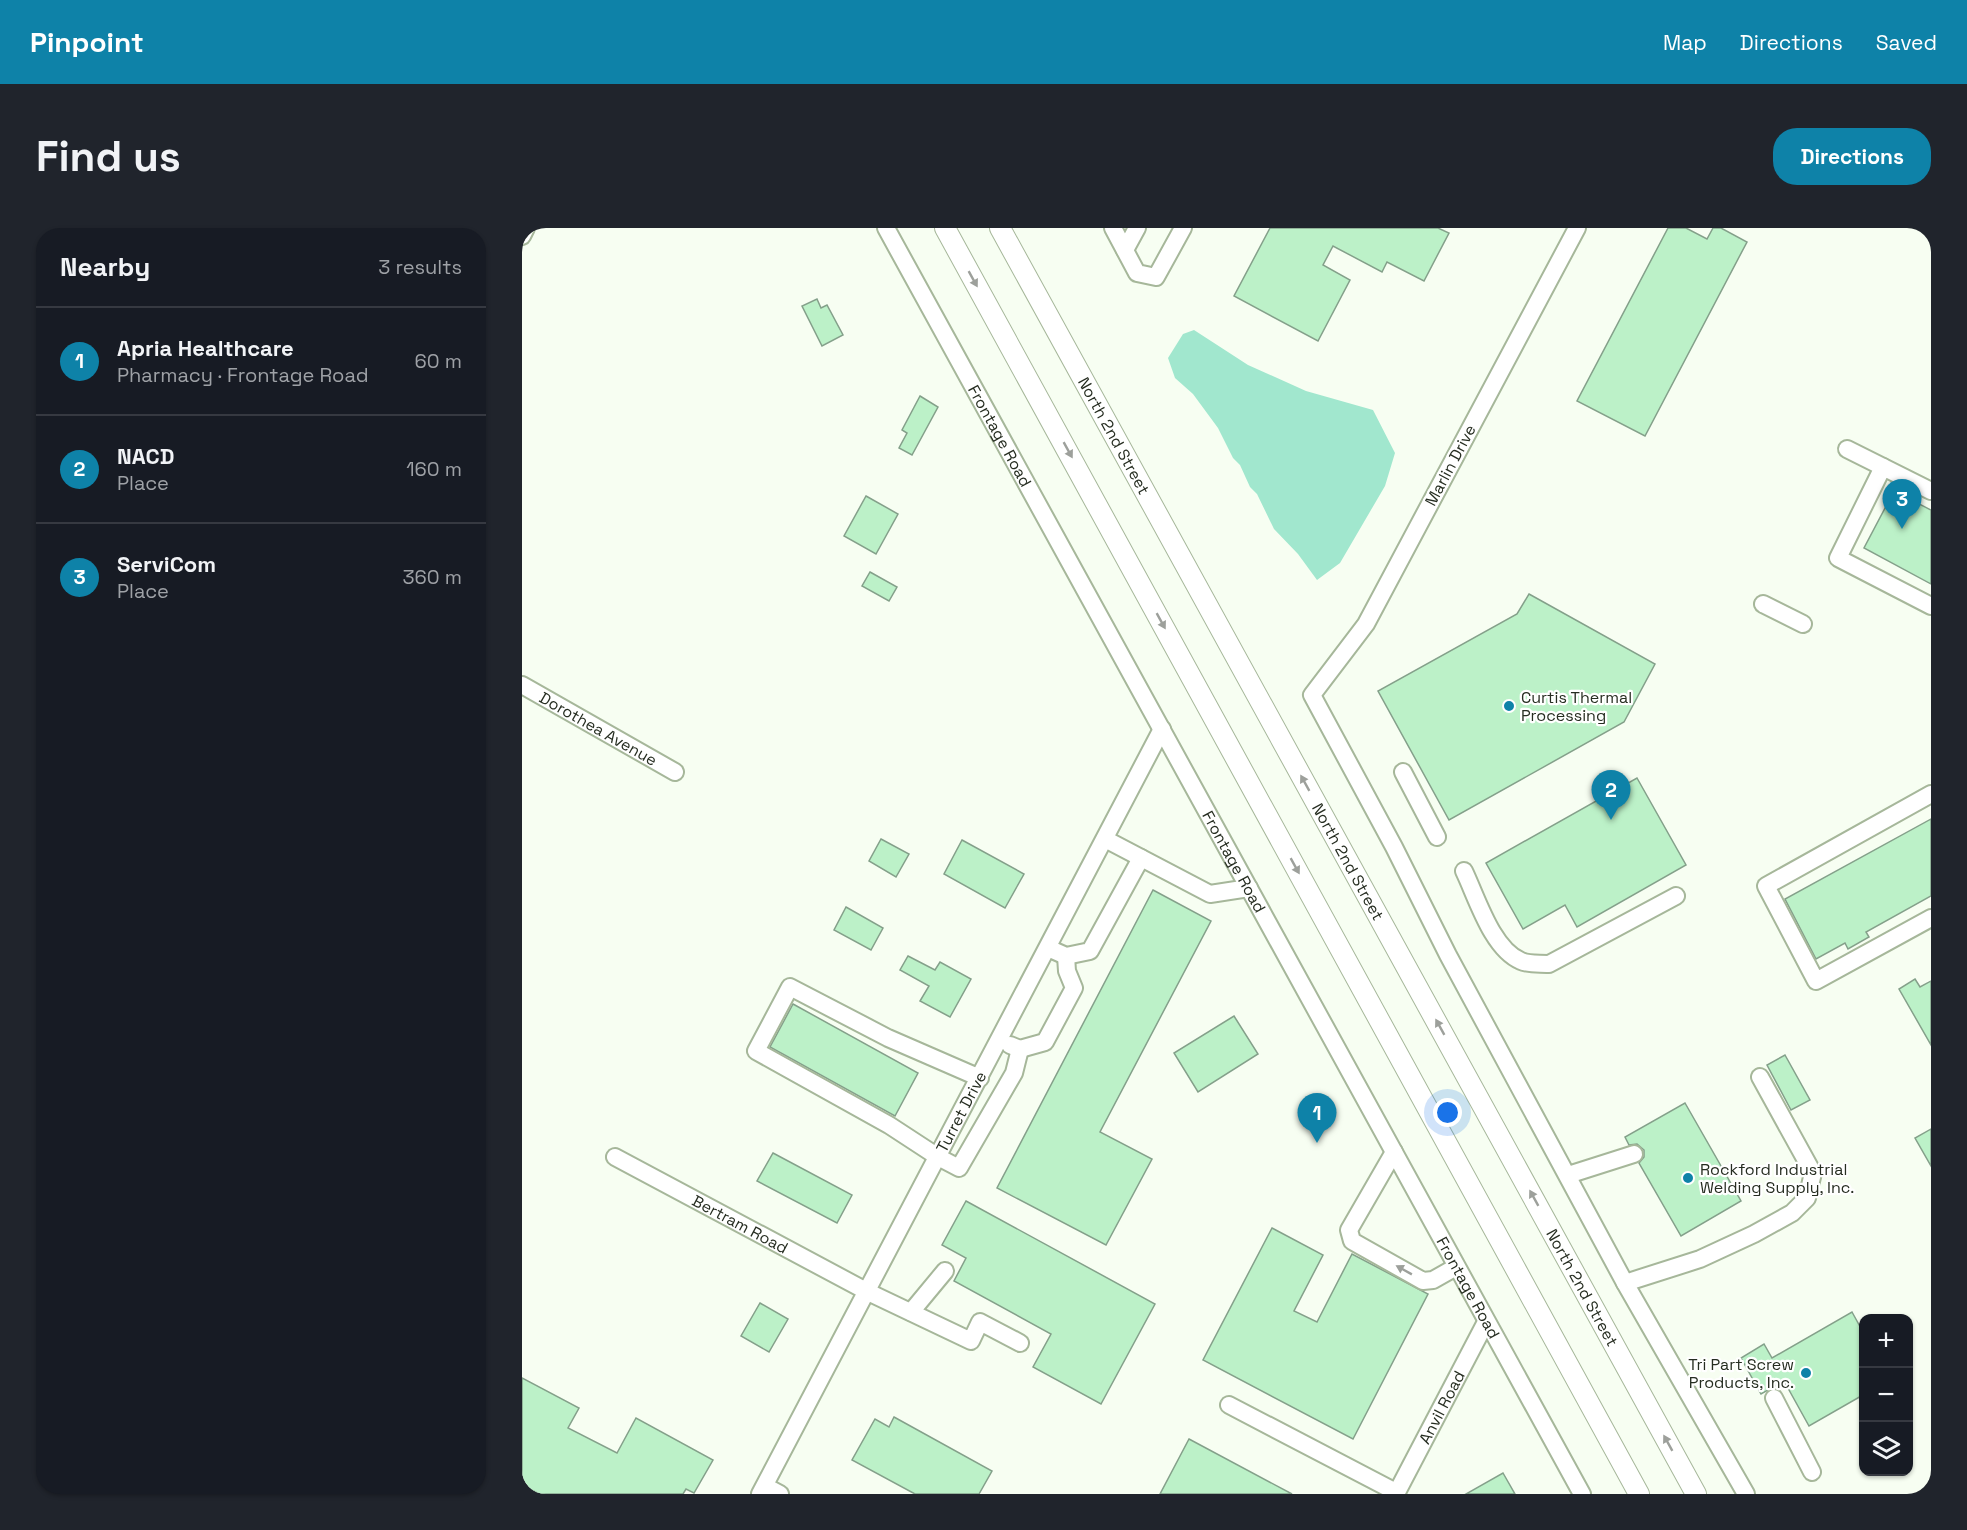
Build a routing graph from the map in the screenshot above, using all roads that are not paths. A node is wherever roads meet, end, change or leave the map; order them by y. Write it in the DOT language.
graph roads {
  1 [pos="526,228"];
  2 [pos="886,228"];
  3 [pos="945,228"];
  4 [pos="1000,228"];
  5 [pos="1113,228"];
  6 [pos="1137,228"];
  7 [pos="1183,228"];
  8 [pos="1577,228"];
  9 [pos="522,236"];
  10 [pos="1125,250"];
  11 [pos="1847,449"];
  12 [pos="1884,467"];
  13 [pos="1931,491"];
  14 [pos="1763,603"];
  15 [pos="1931,606"];
  16 [pos="1803,624"];
  17 [pos="522,685"];
  18 [pos="1162,729"];
  19 [pos="675,772"];
  20 [pos="1402,772"];
  21 [pos="1931,794"];
  22 [pos="1437,837"];
  23 [pos="1105,839"];
  24 [pos="1141,858"];
  25 [pos="1464,871"];
  26 [pos="1249,888"];
  27 [pos="1676,896"];
  28 [pos="1931,918"];
  29 [pos="1048,948"];
  30 [pos="1066,956"];
  31 [pos="999,1041"];
  32 [pos="1020,1049"];
  33 [pos="1760,1077"];
  34 [pos="980,1078"];
  35 [pos="1394,1152"];
  36 [pos="1635,1155"];
  37 [pos="615,1157"];
  38 [pos="939,1157"];
  39 [pos="1568,1175"];
  40 [pos="1456,1267"];
  41 [pos="945,1271"];
  42 [pos="1625,1283"];
  43 [pos="868,1292"];
  44 [pos="911,1312"];
  45 [pos="1486,1322"];
  46 [pos="1020,1342"];
  47 [pos="1774,1398"];
  48 [pos="1229,1405"];
  49 [pos="1812,1472"];
  50 [pos="768,1491"];
  51 [pos="1396,1493"];
  52 [pos="1582,1494"];
  53 [pos="1639,1494"];
  54 [pos="1696,1494"];
  55 [pos="1746,1494"];
  1 -- 9 [label="street"];
  2 -- 18 [label="street, Frontage Road"];
  3 -- 53 [label="main road, one-way"];
  54 -- 4 [label="main road, North 2nd Street, one-way"];
  5 -- 10 [label="street"];
  6 -- 10 [label="street"];
  7 -- 10 [label="street"];
  8 -- 39 [label="street, Marlin Drive"];
  11 -- 12 [label="street"];
  12 -- 13 [label="street"];
  12 -- 15 [label="street"];
  14 -- 16 [label="street"];
  17 -- 19 [label="street, Dorothea Avenue"];
  18 -- 23 [label="street, Turret Drive"];
  18 -- 26 [label="street, Frontage Road"];
  20 -- 22 [label="street"];
  21 -- 28 [label="street"];
  23 -- 24 [label="street"];
  23 -- 29 [label="street, Turret Drive"];
  24 -- 26 [label="street"];
  24 -- 30 [label="street"];
  25 -- 27 [label="street"];
  26 -- 35 [label="street, Frontage Road"];
  29 -- 30 [label="street"];
  29 -- 31 [label="street, Turret Drive"];
  30 -- 32 [label="street"];
  31 -- 32 [label="street"];
  31 -- 34 [label="street, Turret Drive"];
  32 -- 38 [label="street"];
  33 -- 42 [label="street"];
  34 -- 38 [label="street, Turret Drive"];
  34 -- 38 [label="street"];
  35 -- 40 [label="street, Frontage Road"];
  40 -- 35 [label="street, one-way"];
  36 -- 39 [label="street"];
  37 -- 43 [label="street, Bertram Road"];
  38 -- 43 [label="street, Turret Drive"];
  39 -- 42 [label="street"];
  40 -- 45 [label="street, Frontage Road"];
  41 -- 44 [label="street"];
  42 -- 55 [label="street"];
  43 -- 44 [label="street, Bertram Road"];
  43 -- 50 [label="street, Turret Drive"];
  44 -- 46 [label="street, Bertram Road"];
  45 -- 51 [label="street, Anvil Road"];
  45 -- 52 [label="street, Frontage Road"];
  47 -- 49 [label="street"];
  48 -- 51 [label="street"];
}
